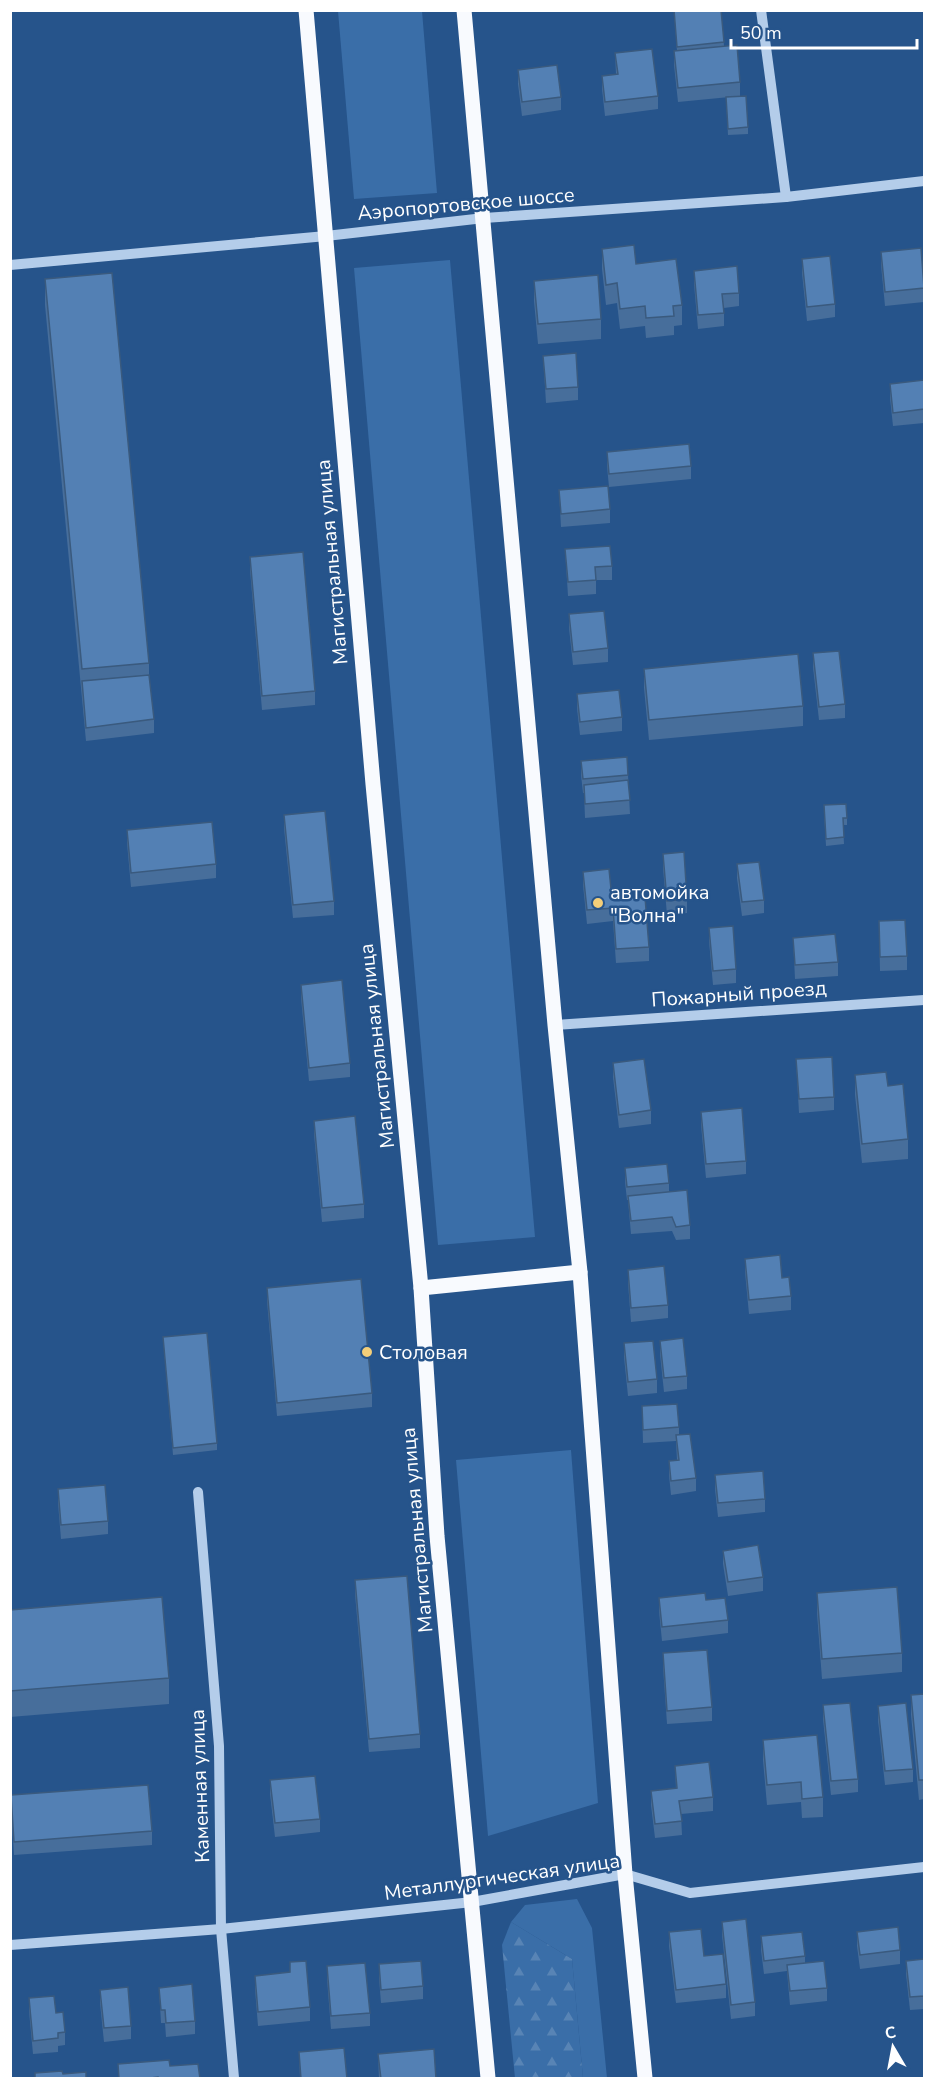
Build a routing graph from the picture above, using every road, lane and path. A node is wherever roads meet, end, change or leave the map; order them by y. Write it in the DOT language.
graph roads {
  1 [pos="306,10"];
  2 [pos="464,10"];
  3 [pos="761,10"];
  4 [pos="924,180"];
  5 [pos="786,197"];
  6 [pos="484,218"];
  7 [pos="326,236"];
  8 [pos="10,265"];
  9 [pos="924,1000"];
  10 [pos="555,1025"];
  11 [pos="580,1272"];
  12 [pos="421,1288"];
  13 [pos="198,1492"];
  14 [pos="924,1868"];
  15 [pos="625,1874"];
  16 [pos="472,1902"];
  17 [pos="221,1929"];
  18 [pos="10,1945"];
  19 [pos="234,2079"];
  20 [pos="488,2079"];
  21 [pos="645,2079"];
  1 -- 7 [label="main road, Магистральная улица"];
  2 -- 6 [label="main road"];
  3 -- 5 [label="street"];
  4 -- 5 [label="street, Аэропортовское шоссе"];
  5 -- 6 [label="street, Аэропортовское шоссе"];
  6 -- 7 [label="street, Аэропортовское шоссе"];
  6 -- 10 [label="main road"];
  7 -- 8 [label="street, Аэропортовское шоссе"];
  7 -- 12 [label="main road, Магистральная улица"];
  9 -- 10 [label="street, Пожарный проезд"];
  10 -- 11 [label="main road"];
  11 -- 12 [label="main road"];
  11 -- 15 [label="main road"];
  12 -- 16 [label="main road, Магистральная улица"];
  13 -- 17 [label="street, Каменная улица"];
  14 -- 15 [label="street, Металлургическая улица"];
  15 -- 16 [label="street, Металлургическая улица"];
  15 -- 21 [label="main road"];
  16 -- 17 [label="street, Металлургическая улица"];
  16 -- 20 [label="main road, Магистральная улица"];
  17 -- 18 [label="street, Металлургическая улица"];
  17 -- 19 [label="street, Каменная улица"];
}
